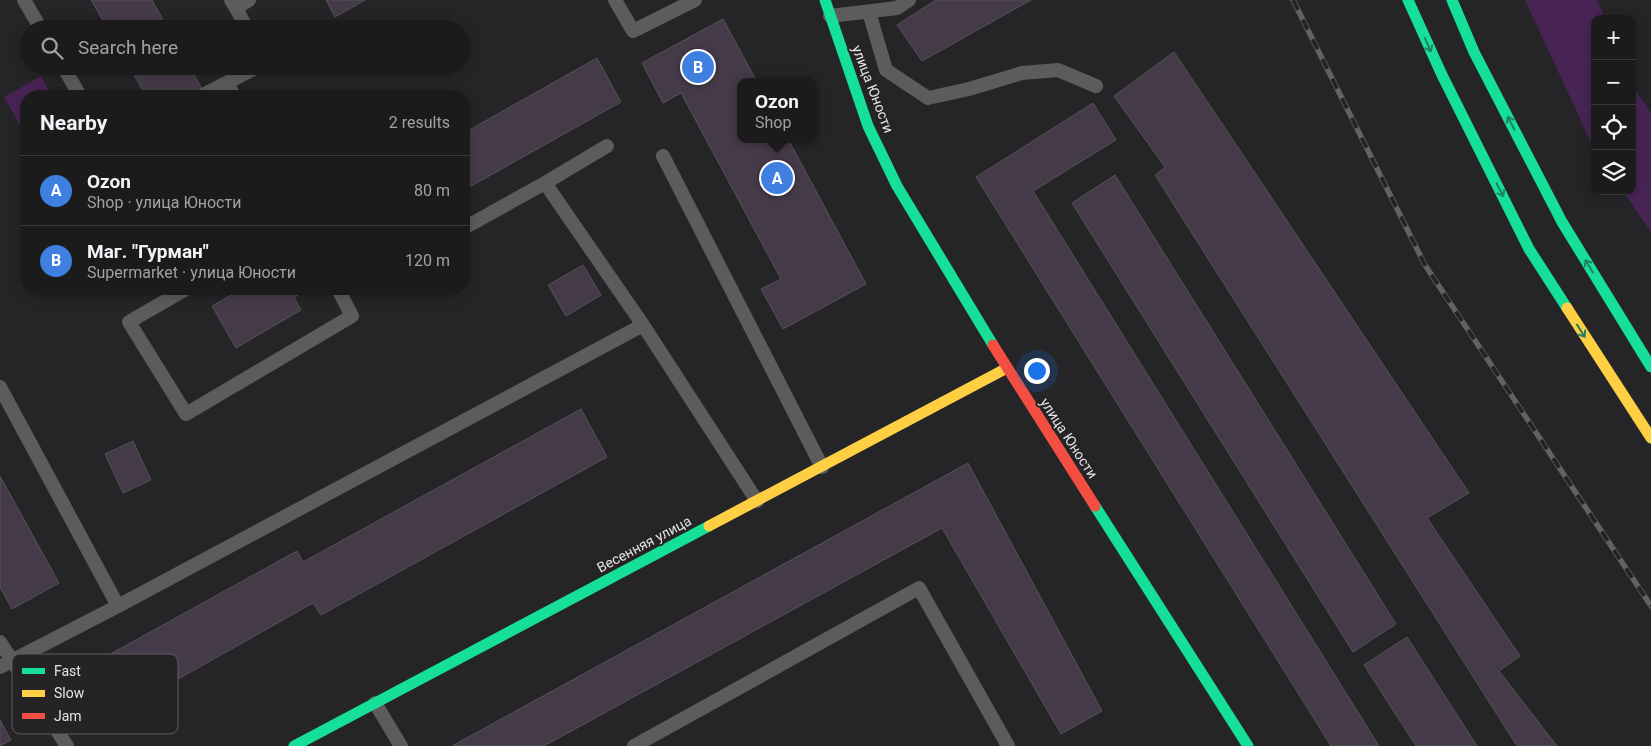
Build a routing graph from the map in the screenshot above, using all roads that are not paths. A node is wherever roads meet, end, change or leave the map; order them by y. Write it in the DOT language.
graph roads {
  1 [pos="24,0"];
  2 [pos="249,0"];
  3 [pos="615,0"];
  4 [pos="695,0"];
  5 [pos="825,0"];
  6 [pos="909,0"];
  7 [pos="1408,0"];
  8 [pos="1452,0"];
  9 [pos="234,4"];
  10 [pos="869,12"];
  11 [pos="830,16"];
  12 [pos="36,20"];
  13 [pos="242,20"];
  14 [pos="68,75"];
  15 [pos="242,75"];
  16 [pos="227,83"];
  17 [pos="1096,86"];
  18 [pos="77,90"];
  19 [pos="213,90"];
  20 [pos="231,90"];
  21 [pos="607,146"];
  22 [pos="663,156"];
  23 [pos="545,183"];
  24 [pos="470,225"];
  25 [pos="176,295"];
  26 [pos="341,295"];
  27 [pos="643,325"];
  28 [pos="1651,367"];
  29 [pos="1007,368"];
  30 [pos="0,388"];
  31 [pos="1651,438"];
  32 [pos="822,467"];
  33 [pos="757,501"];
  34 [pos="118,606"];
  35 [pos="0,642"];
  36 [pos="25,654"];
  37 [pos="6,664"];
  38 [pos="375,703"];
  39 [pos="58,734"];
  40 [pos="67,746"];
  41 [pos="294,746"];
  42 [pos="401,746"];
  43 [pos="634,746"];
  44 [pos="1008,746"];
  45 [pos="1246,746"];
  1 -- 12 [label="lane"];
  2 -- 9 [label="lane"];
  3 -- 4 [label="lane"];
  5 -- 11 [label="street, улица Юности"];
  6 -- 10 [label="lane"];
  7 -- 31 [label="street, one-way"];
  28 -- 8 [label="street, one-way"];
  9 -- 13 [label="lane"];
  10 -- 11 [label="lane"];
  10 -- 17 [label="lane"];
  11 -- 29 [label="street, улица Юности"];
  14 -- 18 [label="lane"];
  15 -- 16 [label="lane"];
  16 -- 19 [label="lane"];
  16 -- 20 [label="lane"];
  21 -- 23 [label="lane"];
  22 -- 32 [label="lane"];
  23 -- 24 [label="lane"];
  23 -- 27 [label="lane"];
  25 -- 26 [label="lane"];
  27 -- 33 [label="lane"];
  27 -- 34 [label="lane"];
  29 -- 32 [label="street, Весенняя улица"];
  29 -- 45 [label="street, улица Юности"];
  30 -- 34 [label="lane"];
  32 -- 33 [label="street, Весенняя улица"];
  33 -- 38 [label="street, Весенняя улица"];
  34 -- 36 [label="lane"];
  35 -- 37 [label="lane"];
  38 -- 41 [label="street, Весенняя улица"];
  38 -- 42 [label="lane"];
  39 -- 40 [label="lane"];
  43 -- 44 [label="lane"];
}
